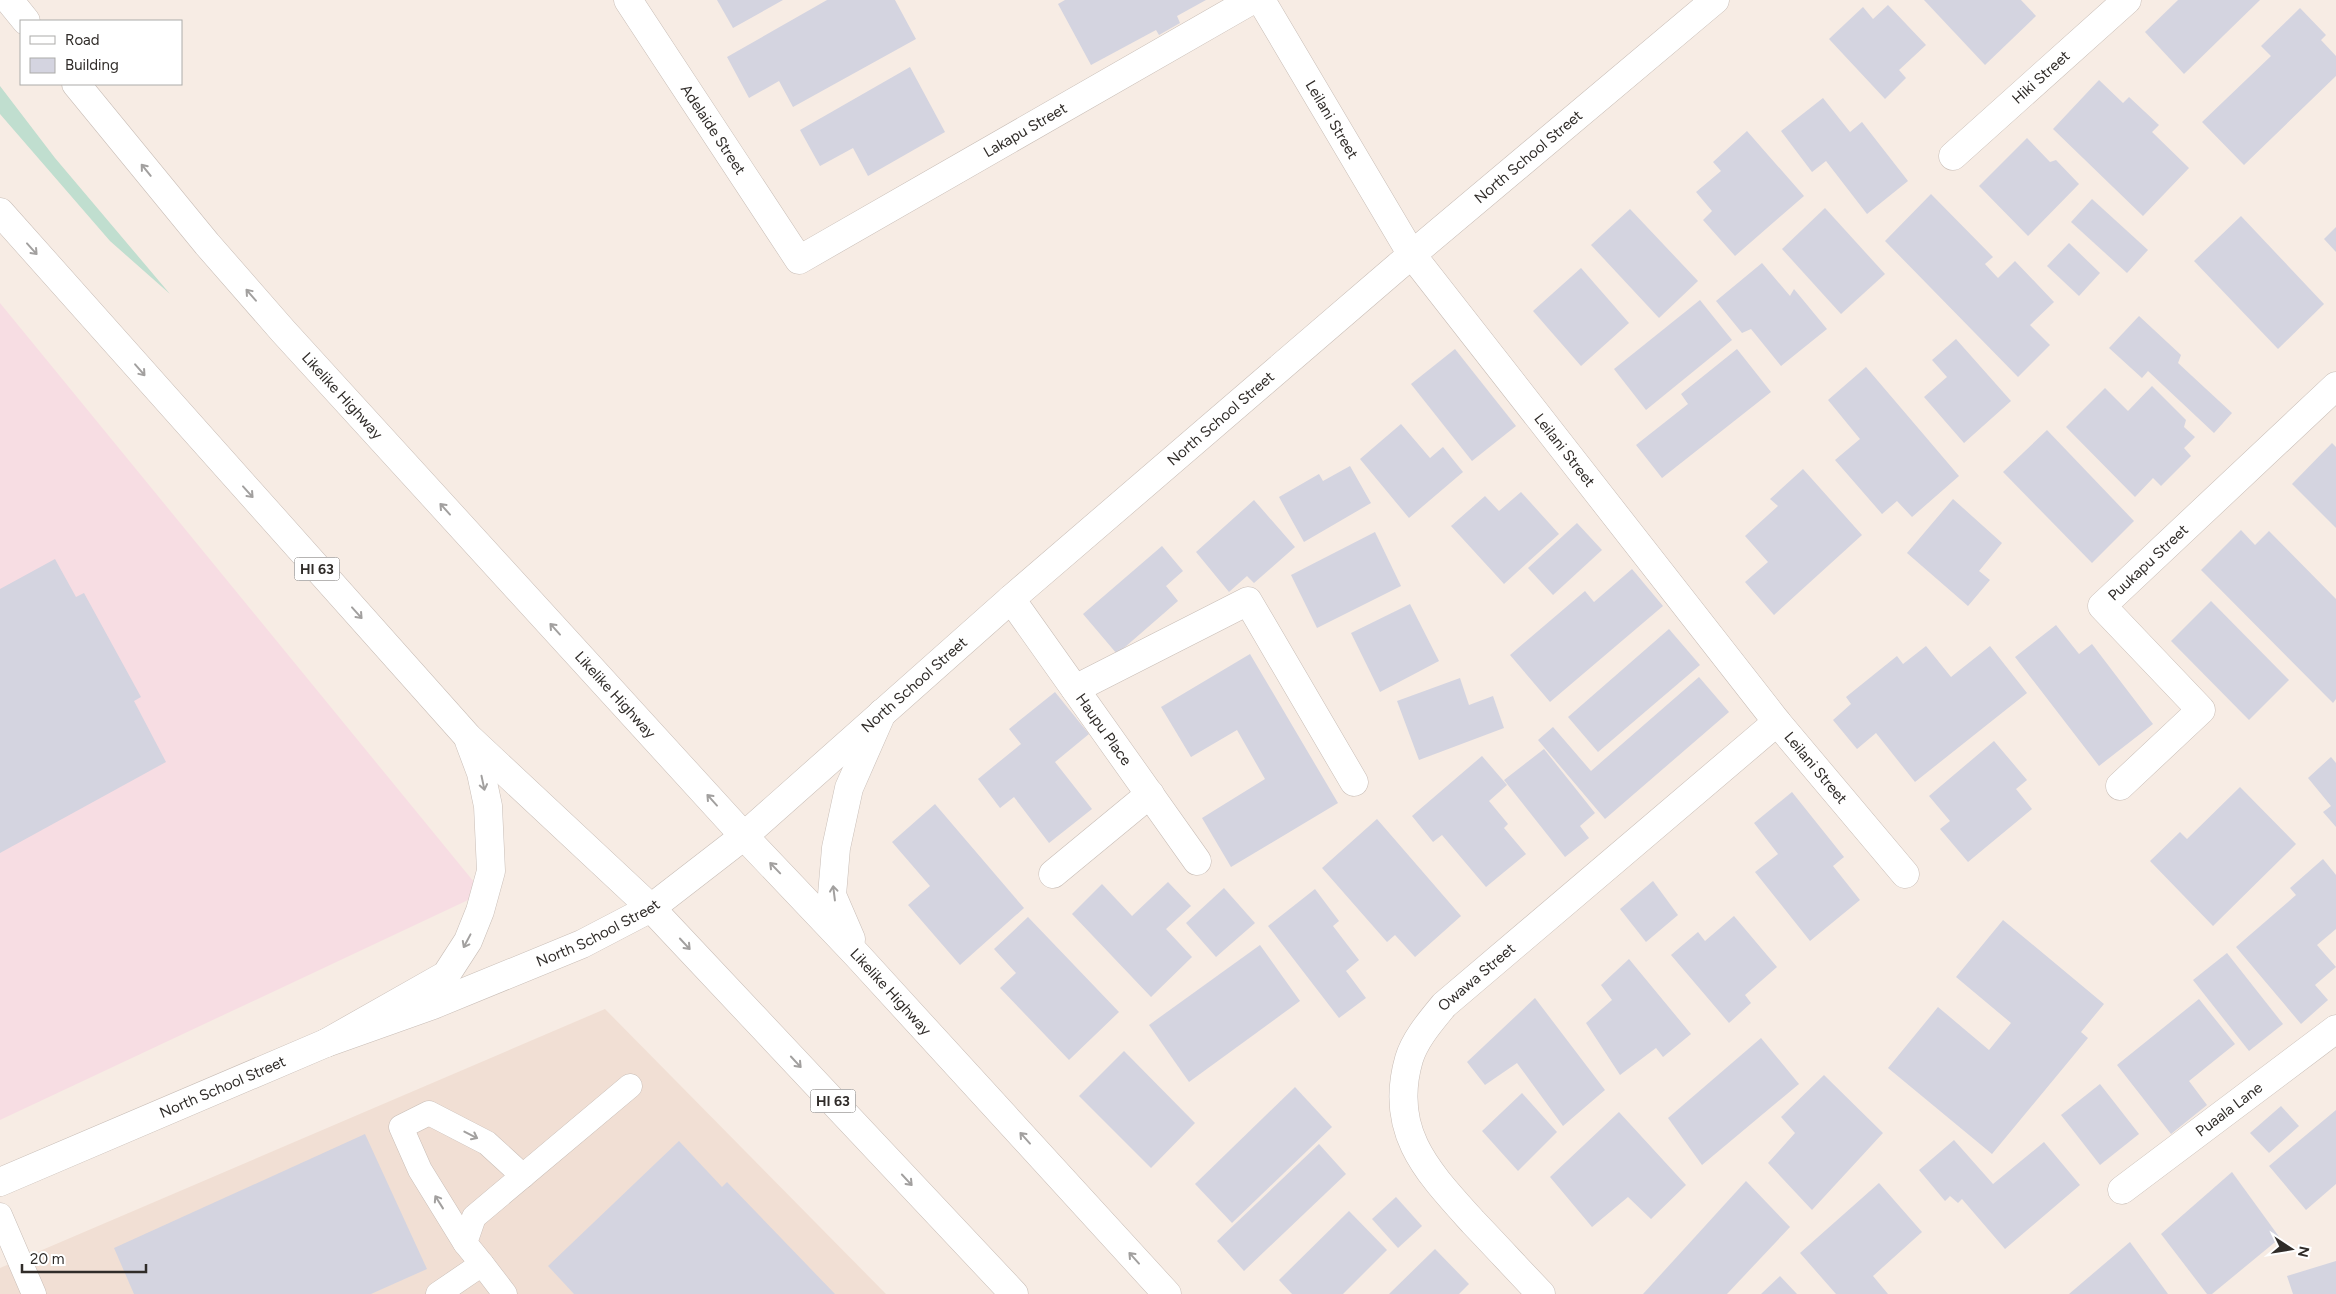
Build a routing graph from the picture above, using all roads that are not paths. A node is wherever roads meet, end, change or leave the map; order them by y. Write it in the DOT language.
graph roads {
  1 [pos="9,0"];
  2 [pos="628,0"];
  3 [pos="1252,0"];
  4 [pos="1261,0"];
  5 [pos="1715,0"];
  6 [pos="2127,0"];
  7 [pos="25,20"];
  8 [pos="77,85"];
  9 [pos="1953,156"];
  10 [pos="0,212"];
  11 [pos="1412,255"];
  12 [pos="799,260"];
  13 [pos="2336,386"];
  14 [pos="1011,599"];
  15 [pos="1075,689"];
  16 [pos="882,714"];
  17 [pos="1777,722"];
  18 [pos="468,737"];
  19 [pos="1354,782"];
  20 [pos="2120,786"];
  21 [pos="1150,794"];
  22 [pos="744,836"];
  23 [pos="1197,861"];
  24 [pos="1053,874"];
  25 [pos="1905,874"];
  26 [pos="651,908"];
  27 [pos="857,955"];
  28 [pos="2336,1029"];
  29 [pos="326,1043"];
  30 [pos="630,1086"];
  31 [pos="523,1176"];
  32 [pos="0,1182"];
  33 [pos="2122,1190"];
  34 [pos="0,1215"];
  35 [pos="465,1243"];
  36 [pos="482,1264"];
  37 [pos="34,1294"];
  38 [pos="438,1294"];
  39 [pos="505,1294"];
  40 [pos="1014,1294"];
  41 [pos="1167,1294"];
  42 [pos="1540,1294"];
  1 -- 7 [label="main road"];
  2 -- 12 [label="main road, Adelaide Street"];
  3 -- 12 [label="main road, Lakapu Street"];
  4 -- 11 [label="main road, Leilani Street"];
  5 -- 11 [label="main road, North School Street"];
  6 -- 9 [label="main road, Hiki Street"];
  22 -- 8 [label="main road, Likelike Highway, one-way"];
  10 -- 18 [label="main road, HI 63, one-way"];
  11 -- 14 [label="main road, North School Street"];
  11 -- 17 [label="main road, Leilani Street"];
  13 -- 20 [label="main road, Puukapu Street"];
  14 -- 15 [label="main road, Haupu Place"];
  14 -- 16 [label="main road, North School Street"];
  15 -- 19 [label="main road"];
  15 -- 21 [label="main road, Haupu Place"];
  16 -- 22 [label="main road, North School Street"];
  27 -- 16 [label="main road, one-way"];
  17 -- 25 [label="main road, Leilani Street"];
  17 -- 42 [label="main road, Owawa Street"];
  18 -- 26 [label="main road, HI 63"];
  18 -- 29 [label="main road, one-way"];
  21 -- 23 [label="main road, Haupu Place"];
  21 -- 24 [label="main road"];
  22 -- 26 [label="main road, North School Street"];
  27 -- 22 [label="main road, Likelike Highway, one-way"];
  26 -- 29 [label="main road, North School Street"];
  26 -- 40 [label="main road, HI 63, one-way"];
  41 -- 27 [label="main road, Likelike Highway, one-way"];
  28 -- 33 [label="main road, Puaala Lane"];
  29 -- 32 [label="main road, North School Street"];
  30 -- 31 [label="lane"];
  31 -- 35 [label="lane"];
  35 -- 31 [label="lane, one-way"];
  34 -- 37 [label="lane"];
  35 -- 36 [label="lane"];
  36 -- 38 [label="lane"];
  36 -- 39 [label="lane"];
}
